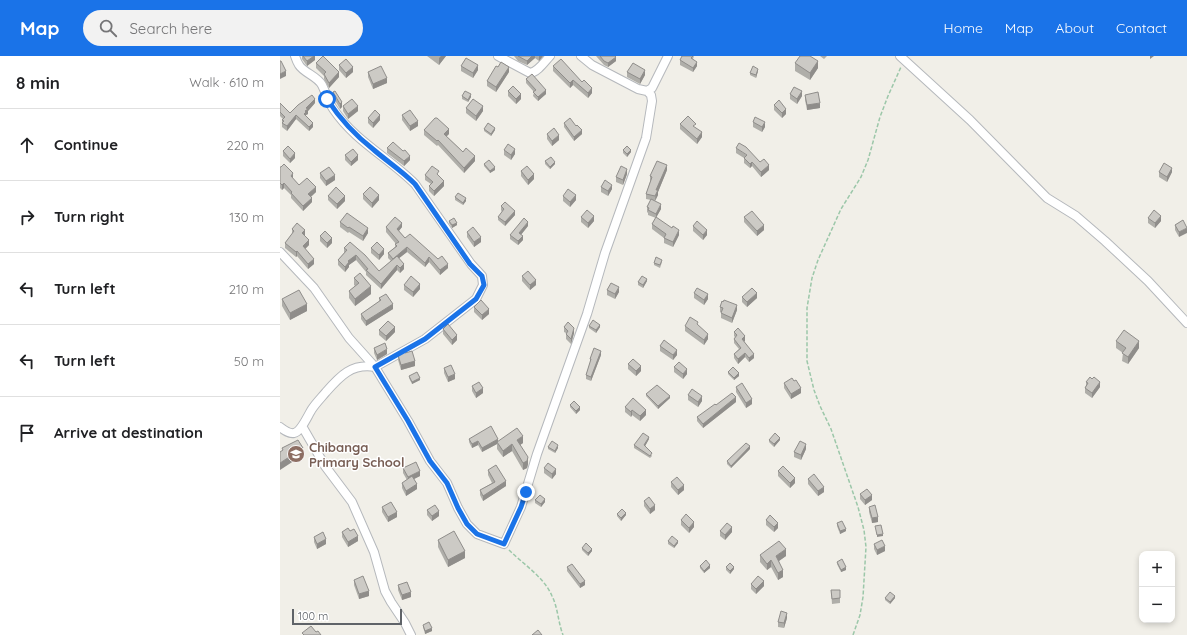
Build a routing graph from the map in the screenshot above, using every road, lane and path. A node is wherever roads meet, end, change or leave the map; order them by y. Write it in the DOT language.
graph roads {
  1 [pos="295,56"];
  2 [pos="498,56"];
  3 [pos="550,56"];
  4 [pos="581,56"];
  5 [pos="668,56"];
  6 [pos="904,57"];
  7 [pos="647,91"];
  8 [pos="280,252"];
  9 [pos="1187,323"];
  10 [pos="375,367"];
  11 [pos="302,426"];
  12 [pos="280,427"];
  13 [pos="504,544"];
  14 [pos="411,635"];
  15 [pos="563,635"];
  16 [pos="853,635"];
  1 -- 10 [label="street"];
  2 -- 3 [label="street"];
  4 -- 7 [label="street"];
  5 -- 7 [label="street"];
  6 -- 9 [label="street"];
  6 -- 16 [label="path"];
  7 -- 13 [label="street"];
  8 -- 10 [label="street"];
  10 -- 11 [label="street"];
  10 -- 13 [label="street"];
  11 -- 12 [label="street"];
  11 -- 14 [label="street"];
  13 -- 15 [label="path"];
}
